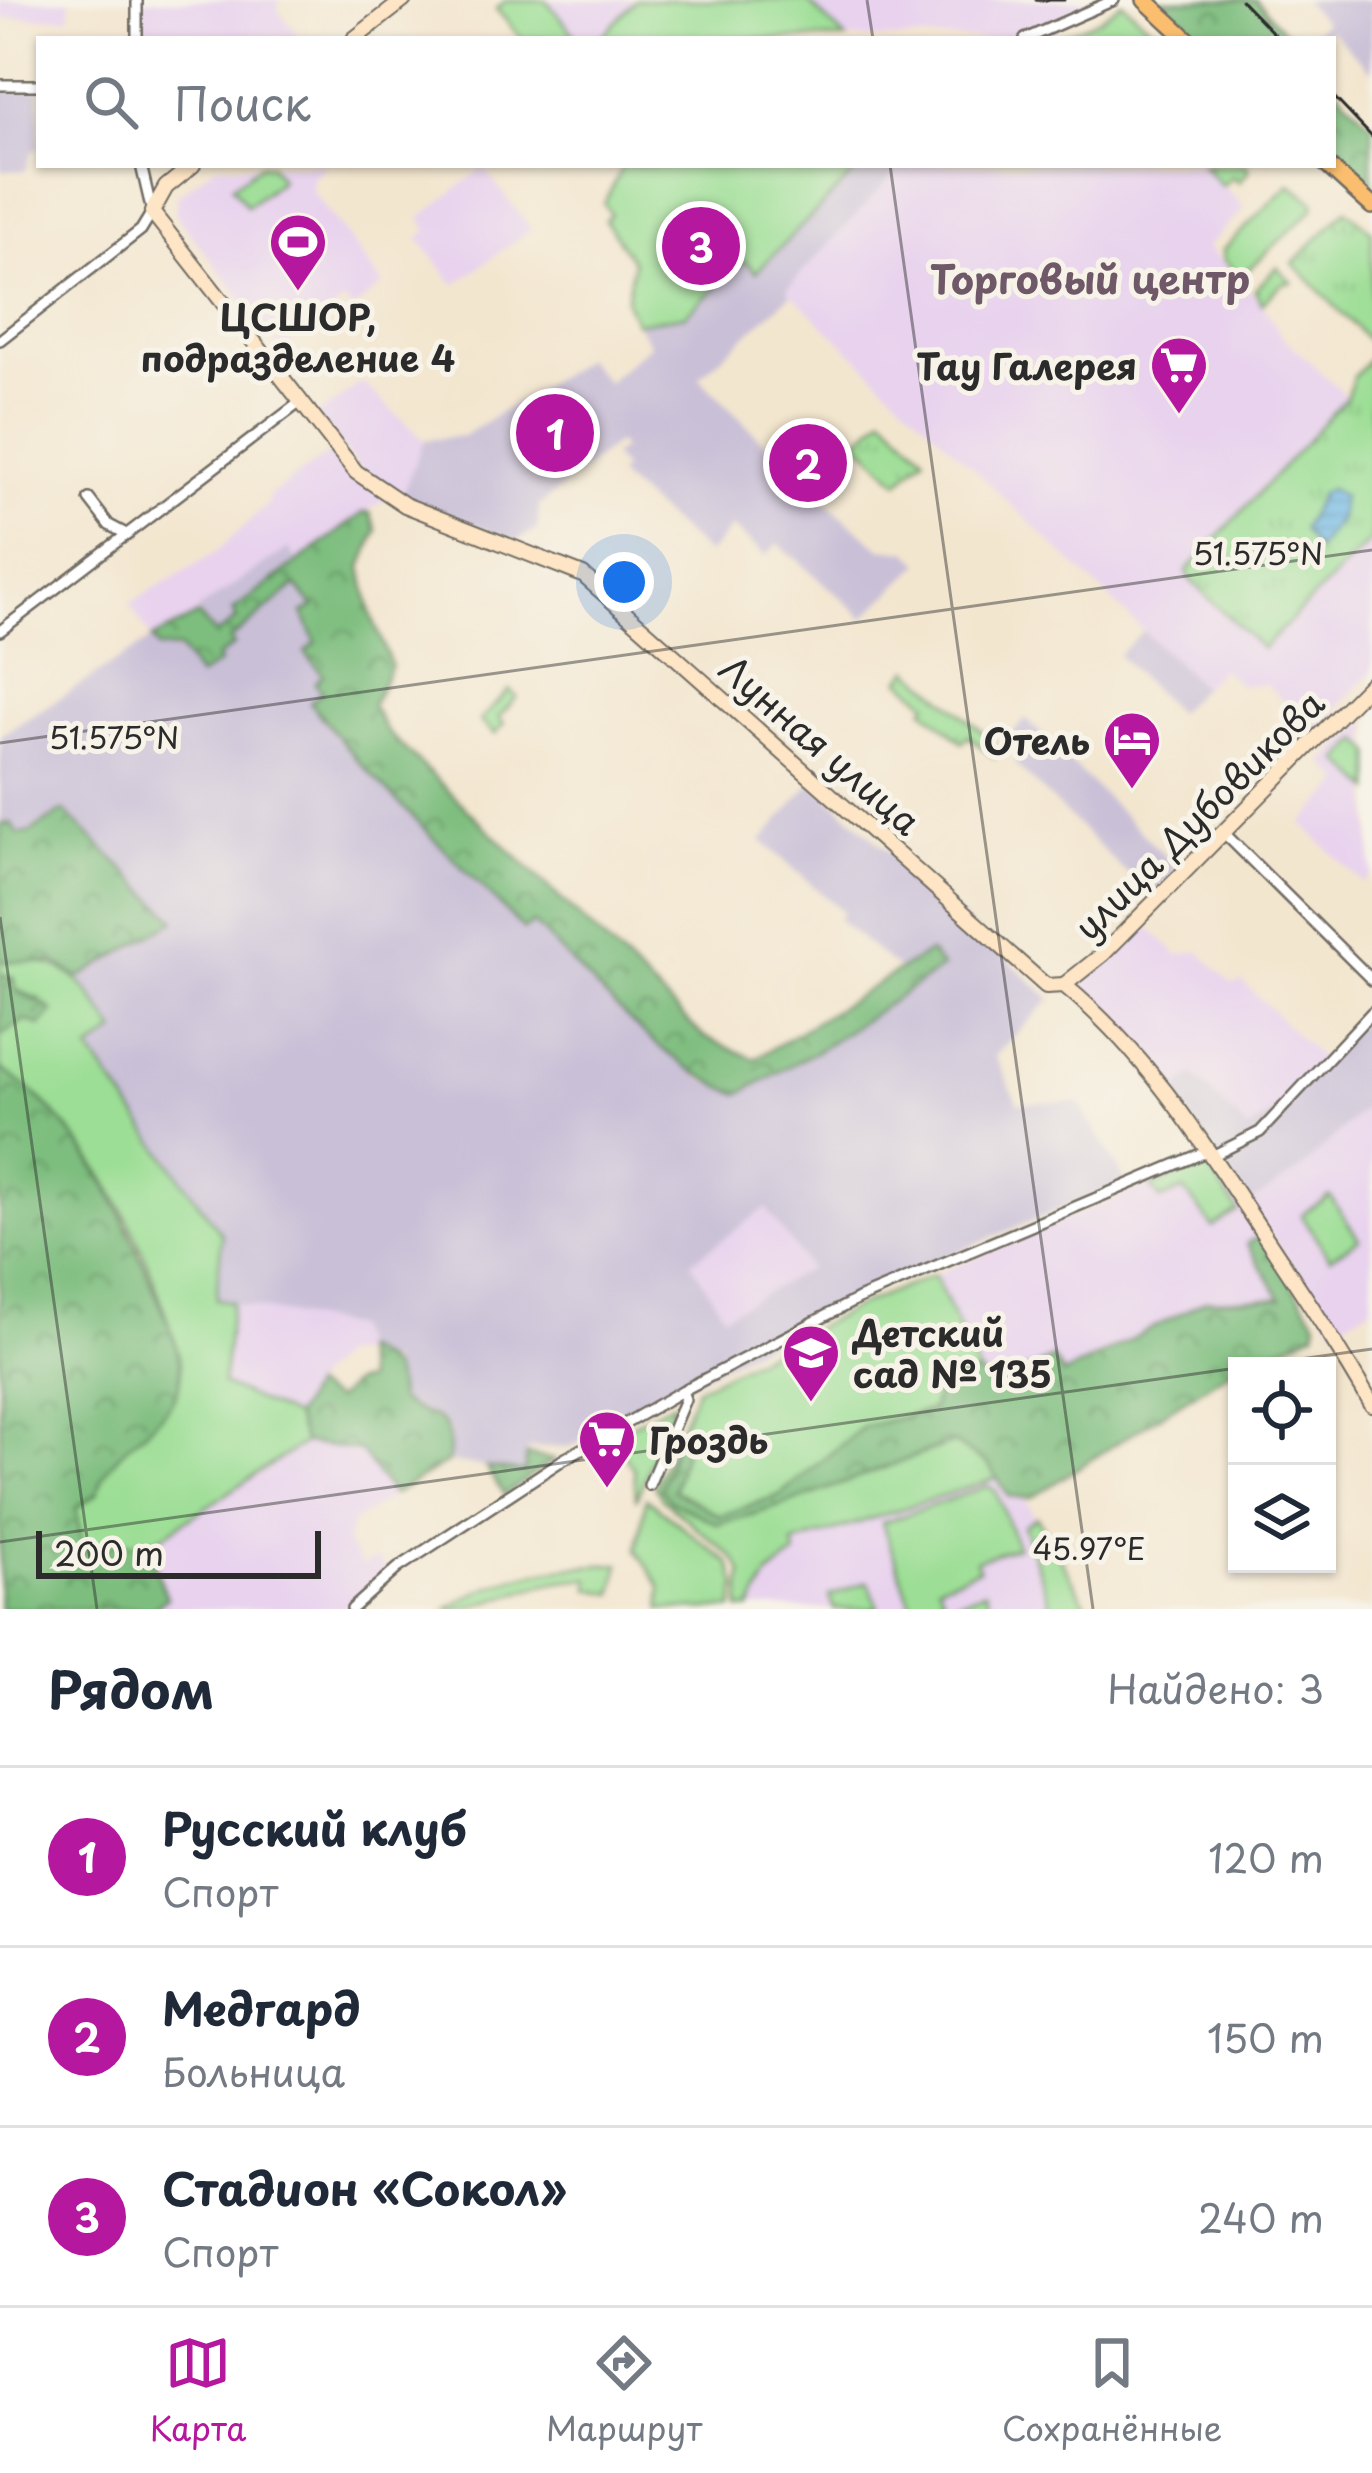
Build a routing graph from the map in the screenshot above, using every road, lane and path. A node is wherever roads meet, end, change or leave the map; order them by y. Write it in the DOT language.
graph roads {
  1 [pos="137,0"];
  2 [pos="404,0"];
  3 [pos="1114,0"];
  4 [pos="1144,0"];
  5 [pos="137,36"];
  6 [pos="358,36"];
  7 [pos="1032,36"];
  8 [pos="1184,36"];
  9 [pos="0,85"];
  10 [pos="36,85"];
  11 [pos="142,168"];
  12 [pos="190,168"];
  13 [pos="1330,168"];
  14 [pos="1372,206"];
  15 [pos="152,212"];
  16 [pos="0,340"];
  17 [pos="298,404"];
  18 [pos="89,500"];
  19 [pos="128,535"];
  20 [pos="0,632"];
  21 [pos="1372,682"];
  22 [pos="1223,832"];
  23 [pos="1372,980"];
  24 [pos="1064,985"];
  25 [pos="1372,1012"];
  26 [pos="1212,1153"];
  27 [pos="682,1391"];
  28 [pos="1372,1406"];
  29 [pos="649,1485"];
  30 [pos="352,1609"];
  1 -- 5 [label="street"];
  2 -- 6 [label="street"];
  3 -- 7 [label="street"];
  4 -- 8 [label="main road"];
  9 -- 10 [label="street"];
  11 -- 15 [label="street"];
  12 -- 15 [label="street"];
  13 -- 14 [label="main road"];
  15 -- 16 [label="street"];
  15 -- 17 [label="street, Лунная улица"];
  17 -- 19 [label="street"];
  17 -- 24 [label="street, Лунная улица"];
  18 -- 19 [label="street"];
  19 -- 20 [label="street"];
  21 -- 22 [label="street, улица Дубовикова"];
  22 -- 23 [label="street"];
  22 -- 24 [label="street, улица Дубовикова"];
  24 -- 26 [label="street, Лунная улица"];
  25 -- 26 [label="street"];
  26 -- 27 [label="street"];
  26 -- 28 [label="street, Лунная улица"];
  27 -- 29 [label="street"];
  27 -- 30 [label="street"];
}
